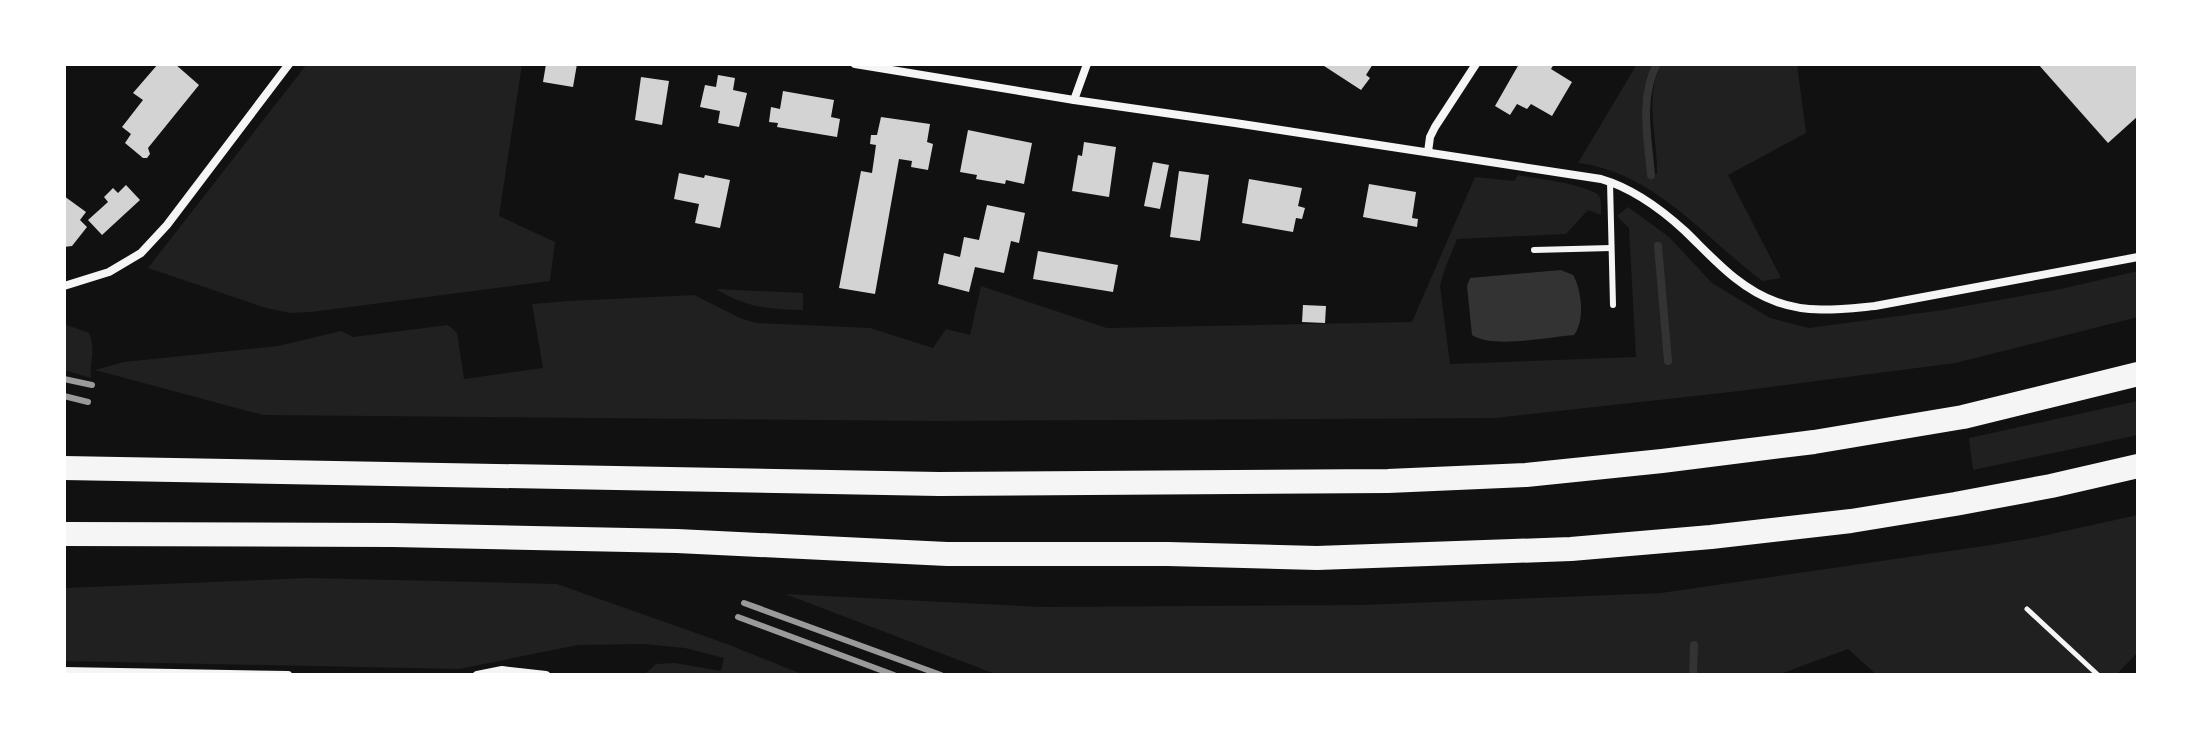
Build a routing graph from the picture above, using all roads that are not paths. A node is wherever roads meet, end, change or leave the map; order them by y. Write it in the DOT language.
graph roads {
  1 [pos="289,64"];
  2 [pos="855,64"];
  3 [pos="1087,64"];
  4 [pos="1476,64"];
  5 [pos="1074,100"];
  6 [pos="1428,152"];
  7 [pos="1610,182"];
  8 [pos="1611,248"];
  9 [pos="1534,250"];
  10 [pos="2138,257"];
  11 [pos="64,286"];
  12 [pos="1613,305"];
  13 [pos="2138,374"];
  14 [pos="2138,466"];
  15 [pos="64,468"];
  16 [pos="64,534"];
  17 [pos="64,671"];
  18 [pos="288,675"];
  19 [pos="477,675"];
  20 [pos="546,675"];
  1 -- 11 [label="street"];
  2 -- 5 [label="street"];
  3 -- 5 [label="street"];
  4 -- 6 [label="street"];
  5 -- 6 [label="street"];
  6 -- 7 [label="street"];
  7 -- 8 [label="lane"];
  7 -- 10 [label="street"];
  8 -- 9 [label="lane"];
  8 -- 12 [label="lane"];
  13 -- 15 [label="highway"];
  14 -- 16 [label="highway"];
  17 -- 18 [label="street"];
  19 -- 20 [label="street"];
}
